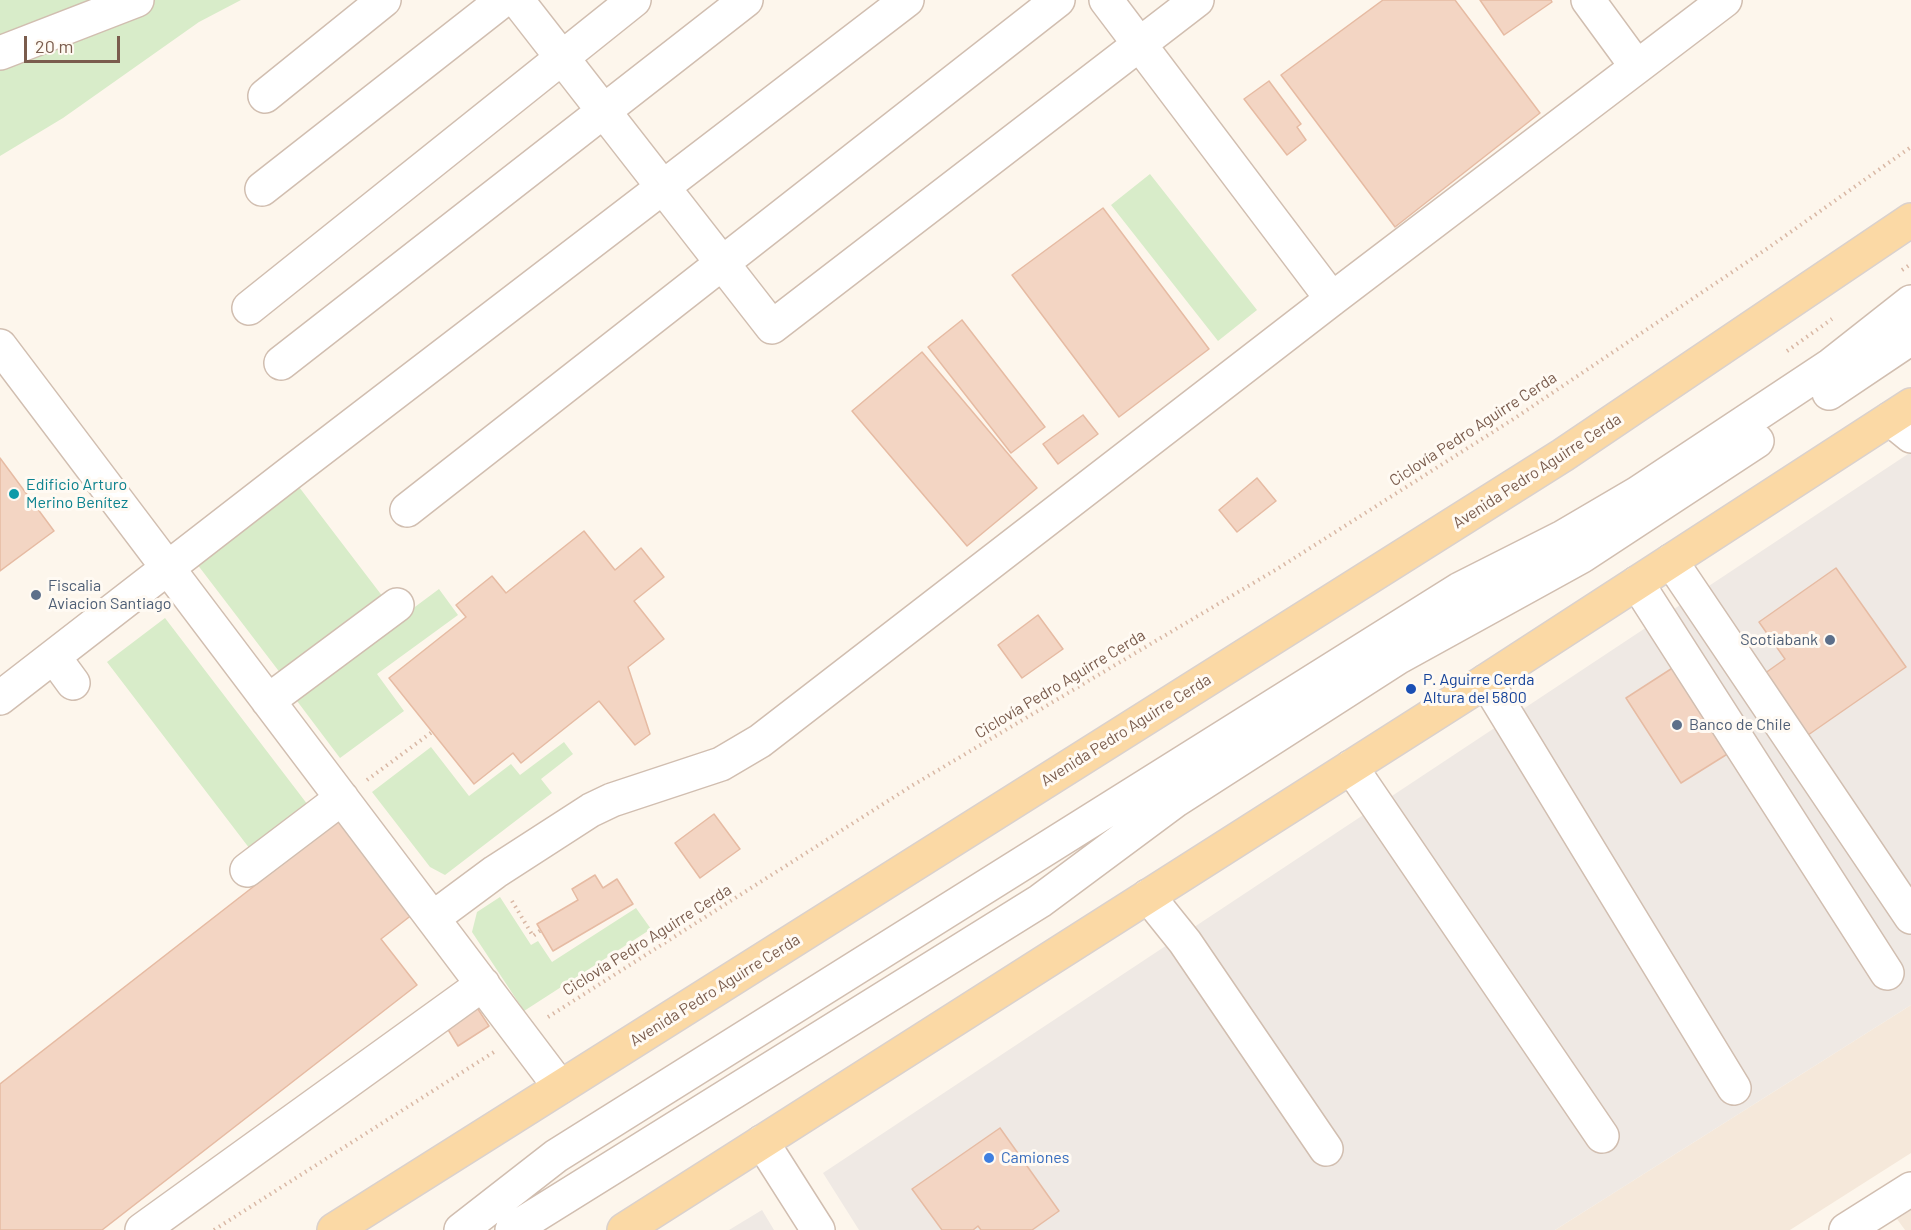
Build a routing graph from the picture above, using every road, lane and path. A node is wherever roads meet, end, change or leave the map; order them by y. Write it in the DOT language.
graph roads {
  1 [pos="137,0"];
  2 [pos="384,0"];
  3 [pos="503,0"];
  4 [pos="517,0"];
  5 [pos="634,0"];
  6 [pos="746,0"];
  7 [pos="908,0"];
  8 [pos="1058,0"];
  9 [pos="1106,0"];
  10 [pos="1197,0"];
  11 [pos="1588,0"];
  12 [pos="1725,0"];
  13 [pos="1140,44"];
  14 [pos="0,52"];
  15 [pos="561,57"];
  16 [pos="1637,67"];
  17 [pos="265,96"];
  18 [pos="603,110"];
  19 [pos="1911,147"];
  20 [pos="663,187"];
  21 [pos="262,189"];
  22 [pos="1911,220"];
  23 [pos="721,263"];
  24 [pos="1332,299"];
  25 [pos="1911,302"];
  26 [pos="249,308"];
  27 [pos="1911,338"];
  28 [pos="0,346"];
  29 [pos="281,363"];
  30 [pos="1904,420"];
  31 [pos="407,510"];
  32 [pos="1671,561"];
  33 [pos="168,569"];
  34 [pos="1637,583"];
  35 [pos="398,605"];
  36 [pos="54,657"];
  37 [pos="1486,681"];
  38 [pos="73,682"];
  39 [pos="0,699"];
  40 [pos="268,701"];
  41 [pos="432,732"];
  42 [pos="1351,767"];
  43 [pos="342,798"];
  44 [pos="248,870"];
  45 [pos="495,872"];
  46 [pos="1148,896"];
  47 [pos="1911,917"];
  48 [pos="433,918"];
  49 [pos="541,930"];
  50 [pos="1887,973"];
  51 [pos="483,984"];
  52 [pos="521,1035"];
  53 [pos="560,1087"];
  54 [pos="1734,1088"];
  55 [pos="1602,1136"];
  56 [pos="762,1142"];
  57 [pos="1326,1149"];
  58 [pos="1911,1189"];
  59 [pos="1866,1225"];
  60 [pos="142,1230"];
  61 [pos="214,1230"];
  62 [pos="334,1230"];
  63 [pos="461,1230"];
  64 [pos="512,1230"];
  65 [pos="624,1230"];
  66 [pos="818,1230"];
  1 -- 14 [label="street"];
  2 -- 17 [label="street"];
  3 -- 21 [label="street"];
  4 -- 15 [label="street"];
  5 -- 15 [label="street"];
  6 -- 18 [label="street"];
  7 -- 20 [label="street"];
  8 -- 23 [label="street"];
  9 -- 13 [label="street"];
  10 -- 13 [label="street"];
  11 -- 16 [label="street"];
  12 -- 16 [label="street"];
  13 -- 23 [label="street"];
  13 -- 24 [label="street"];
  15 -- 18 [label="street"];
  15 -- 26 [label="street"];
  16 -- 24 [label="street"];
  18 -- 20 [label="street"];
  18 -- 29 [label="street"];
  19 -- 52 [label="path, Ciclovía Pedro Aguirre Cerda"];
  20 -- 23 [label="street"];
  20 -- 33 [label="street"];
  22 -- 53 [label="main road, Avenida Pedro Aguirre Cerda"];
  23 -- 31 [label="street"];
  24 -- 45 [label="street"];
  25 -- 63 [label="street"];
  27 -- 64 [label="street"];
  28 -- 33 [label="street"];
  30 -- 32 [label="main road"];
  32 -- 34 [label="main road"];
  32 -- 47 [label="street"];
  33 -- 36 [label="street"];
  33 -- 40 [label="street"];
  34 -- 37 [label="main road"];
  34 -- 50 [label="street"];
  35 -- 40 [label="street"];
  36 -- 38 [label="street"];
  36 -- 39 [label="street"];
  37 -- 42 [label="main road"];
  37 -- 54 [label="street"];
  40 -- 43 [label="street"];
  41 -- 43 [label="path"];
  42 -- 46 [label="main road"];
  42 -- 55 [label="street"];
  43 -- 44 [label="street"];
  43 -- 48 [label="street"];
  45 -- 48 [label="street"];
  45 -- 49 [label="path"];
  46 -- 56 [label="main road"];
  46 -- 57 [label="street"];
  48 -- 51 [label="street"];
  51 -- 52 [label="street"];
  51 -- 60 [label="street"];
  52 -- 53 [label="street"];
  52 -- 61 [label="path, Ciclovía Pedro Aguirre Cerda"];
  53 -- 62 [label="main road, Avenida Pedro Aguirre Cerda"];
  56 -- 65 [label="main road"];
  56 -- 66 [label="street"];
  58 -- 59 [label="street"];
}
